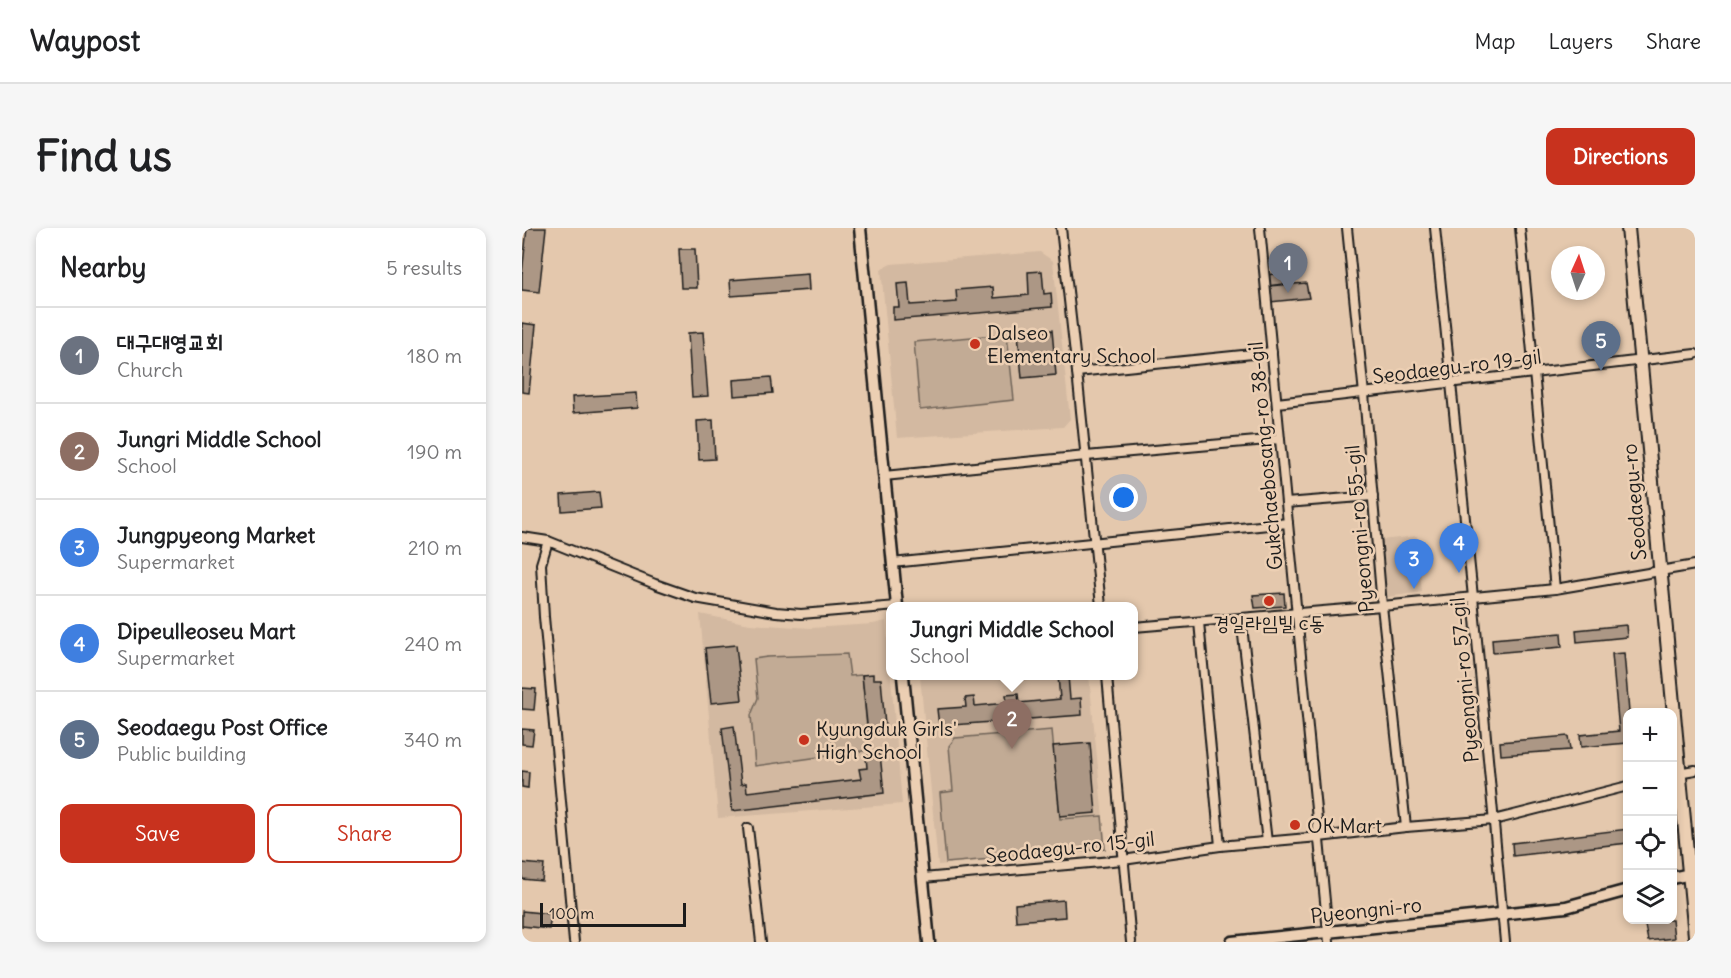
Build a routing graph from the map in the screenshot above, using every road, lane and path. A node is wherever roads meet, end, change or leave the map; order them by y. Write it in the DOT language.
graph roads {
  1 [pos="860,228"];
  2 [pos="1061,228"];
  3 [pos="1260,228"];
  4 [pos="1347,228"];
  5 [pos="1435,228"];
  6 [pos="1520,228"];
  7 [pos="1628,228"];
  8 [pos="1272,352"];
  9 [pos="1695,354"];
  10 [pos="1640,360"];
  11 [pos="1077,372"];
  12 [pos="1534,373"];
  13 [pos="1451,384"];
  14 [pos="1364,394"];
  15 [pos="1277,403"];
  16 [pos="1280,439"];
  17 [pos="1086,456"];
  18 [pos="884,476"];
  19 [pos="1372,496"];
  20 [pos="1286,503"];
  21 [pos="1288,523"];
  22 [pos="522,537"];
  23 [pos="548,541"];
  24 [pos="1095,542"];
  25 [pos="892,563"];
  26 [pos="1695,565"];
  27 [pos="1660,571"];
  28 [pos="1555,589"];
  29 [pos="1473,597"];
  30 [pos="897,602"];
  31 [pos="1101,602"];
  32 [pos="1382,606"];
  33 [pos="886,607"];
  34 [pos="1296,614"];
  35 [pos="1241,618"];
  36 [pos="1198,622"];
  37 [pos="1138,627"];
  38 [pos="903,680"];
  39 [pos="1107,680"];
  40 [pos="1675,762"];
  41 [pos="1695,770"];
  42 [pos="1677,773"];
  43 [pos="1677,779"];
  44 [pos="1623,787"];
  45 [pos="1494,820"];
  46 [pos="1406,827"];
  47 [pos="748,828"];
  48 [pos="1319,837"];
  49 [pos="1267,842"];
  50 [pos="1220,846"];
  51 [pos="1123,860"];
  52 [pos="1692,873"];
  53 [pos="923,878"];
  54 [pos="1677,878"];
  55 [pos="1623,892"];
  56 [pos="1503,914"];
  57 [pos="1695,936"];
  58 [pos="1329,937"];
  59 [pos="574,942"];
  60 [pos="761,942"];
  61 [pos="929,942"];
  62 [pos="1131,942"];
  63 [pos="1232,942"];
  64 [pos="1505,942"];
  1 -- 18 [label="main road"];
  2 -- 11 [label="street"];
  3 -- 8 [label="street, Gukchaebosang-ro 38-gil"];
  4 -- 14 [label="street, Pyeongni-ro 55-gil"];
  5 -- 13 [label="street, Pyeongni-ro 57-gil"];
  6 -- 12 [label="street"];
  7 -- 10 [label="main road, Seodaegu-ro"];
  8 -- 11 [label="street"];
  8 -- 15 [label="street, Gukchaebosang-ro 38-gil"];
  9 -- 10 [label="street, Seodaegu-ro 19-gil"];
  10 -- 12 [label="street, Seodaegu-ro 19-gil"];
  10 -- 27 [label="main road, Seodaegu-ro"];
  11 -- 17 [label="street"];
  12 -- 13 [label="street, Seodaegu-ro 19-gil"];
  12 -- 28 [label="street"];
  13 -- 14 [label="street, Seodaegu-ro 19-gil"];
  13 -- 29 [label="street, Pyeongni-ro 57-gil"];
  14 -- 15 [label="street, Seodaegu-ro 19-gil"];
  14 -- 19 [label="street, Pyeongni-ro 55-gil"];
  15 -- 16 [label="street, Gukchaebosang-ro 38-gil"];
  16 -- 17 [label="street"];
  16 -- 20 [label="street, Gukchaebosang-ro 38-gil"];
  17 -- 18 [label="street"];
  17 -- 24 [label="street"];
  18 -- 25 [label="main road"];
  19 -- 20 [label="street"];
  19 -- 32 [label="street, Pyeongni-ro 55-gil"];
  20 -- 21 [label="street, Gukchaebosang-ro 38-gil"];
  21 -- 24 [label="street"];
  21 -- 34 [label="street, Gukchaebosang-ro 38-gil"];
  22 -- 23 [label="street"];
  23 -- 33 [label="street"];
  23 -- 59 [label="street"];
  24 -- 25 [label="street"];
  24 -- 31 [label="street"];
  25 -- 30 [label="main road"];
  26 -- 27 [label="street"];
  27 -- 28 [label="street"];
  27 -- 40 [label="main road, Seodaegu-ro"];
  28 -- 29 [label="street"];
  29 -- 32 [label="street"];
  29 -- 45 [label="street, Pyeongni-ro 57-gil"];
  32 -- 34 [label="street"];
  32 -- 46 [label="street, Pyeongni-ro 55-gil"];
  34 -- 35 [label="street"];
  34 -- 48 [label="street, Gukchaebosang-ro 38-gil"];
  35 -- 36 [label="street"];
  35 -- 49 [label="street"];
  36 -- 37 [label="street"];
  36 -- 50 [label="street"];
  38 -- 53 [label="main road"];
  39 -- 51 [label="street"];
  41 -- 42 [label="street"];
  43 -- 52 [label="main road, Seodaegu-ro"];
  44 -- 45 [label="street, Seodaegu-ro 15-gil"];
  45 -- 46 [label="street, Seodaegu-ro 15-gil"];
  45 -- 56 [label="street, Pyeongni-ro 57-gil"];
  46 -- 48 [label="street, Seodaegu-ro 15-gil"];
  47 -- 60 [label="street"];
  48 -- 49 [label="street, Seodaegu-ro 15-gil"];
  48 -- 58 [label="street, Gukchaebosang-ro 38-gil"];
  49 -- 50 [label="street, Seodaegu-ro 15-gil"];
  50 -- 51 [label="street, Seodaegu-ro 15-gil"];
  51 -- 53 [label="street, Seodaegu-ro 15-gil"];
  51 -- 62 [label="street"];
  52 -- 54 [label="main road"];
  52 -- 57 [label="main road, Seodaegu-ro"];
  53 -- 61 [label="main road"];
  55 -- 56 [label="main road, Pyeongni-ro"];
  56 -- 58 [label="main road, Pyeongni-ro"];
  56 -- 64 [label="street"];
  58 -- 63 [label="main road, Pyeongni-ro"];
}
